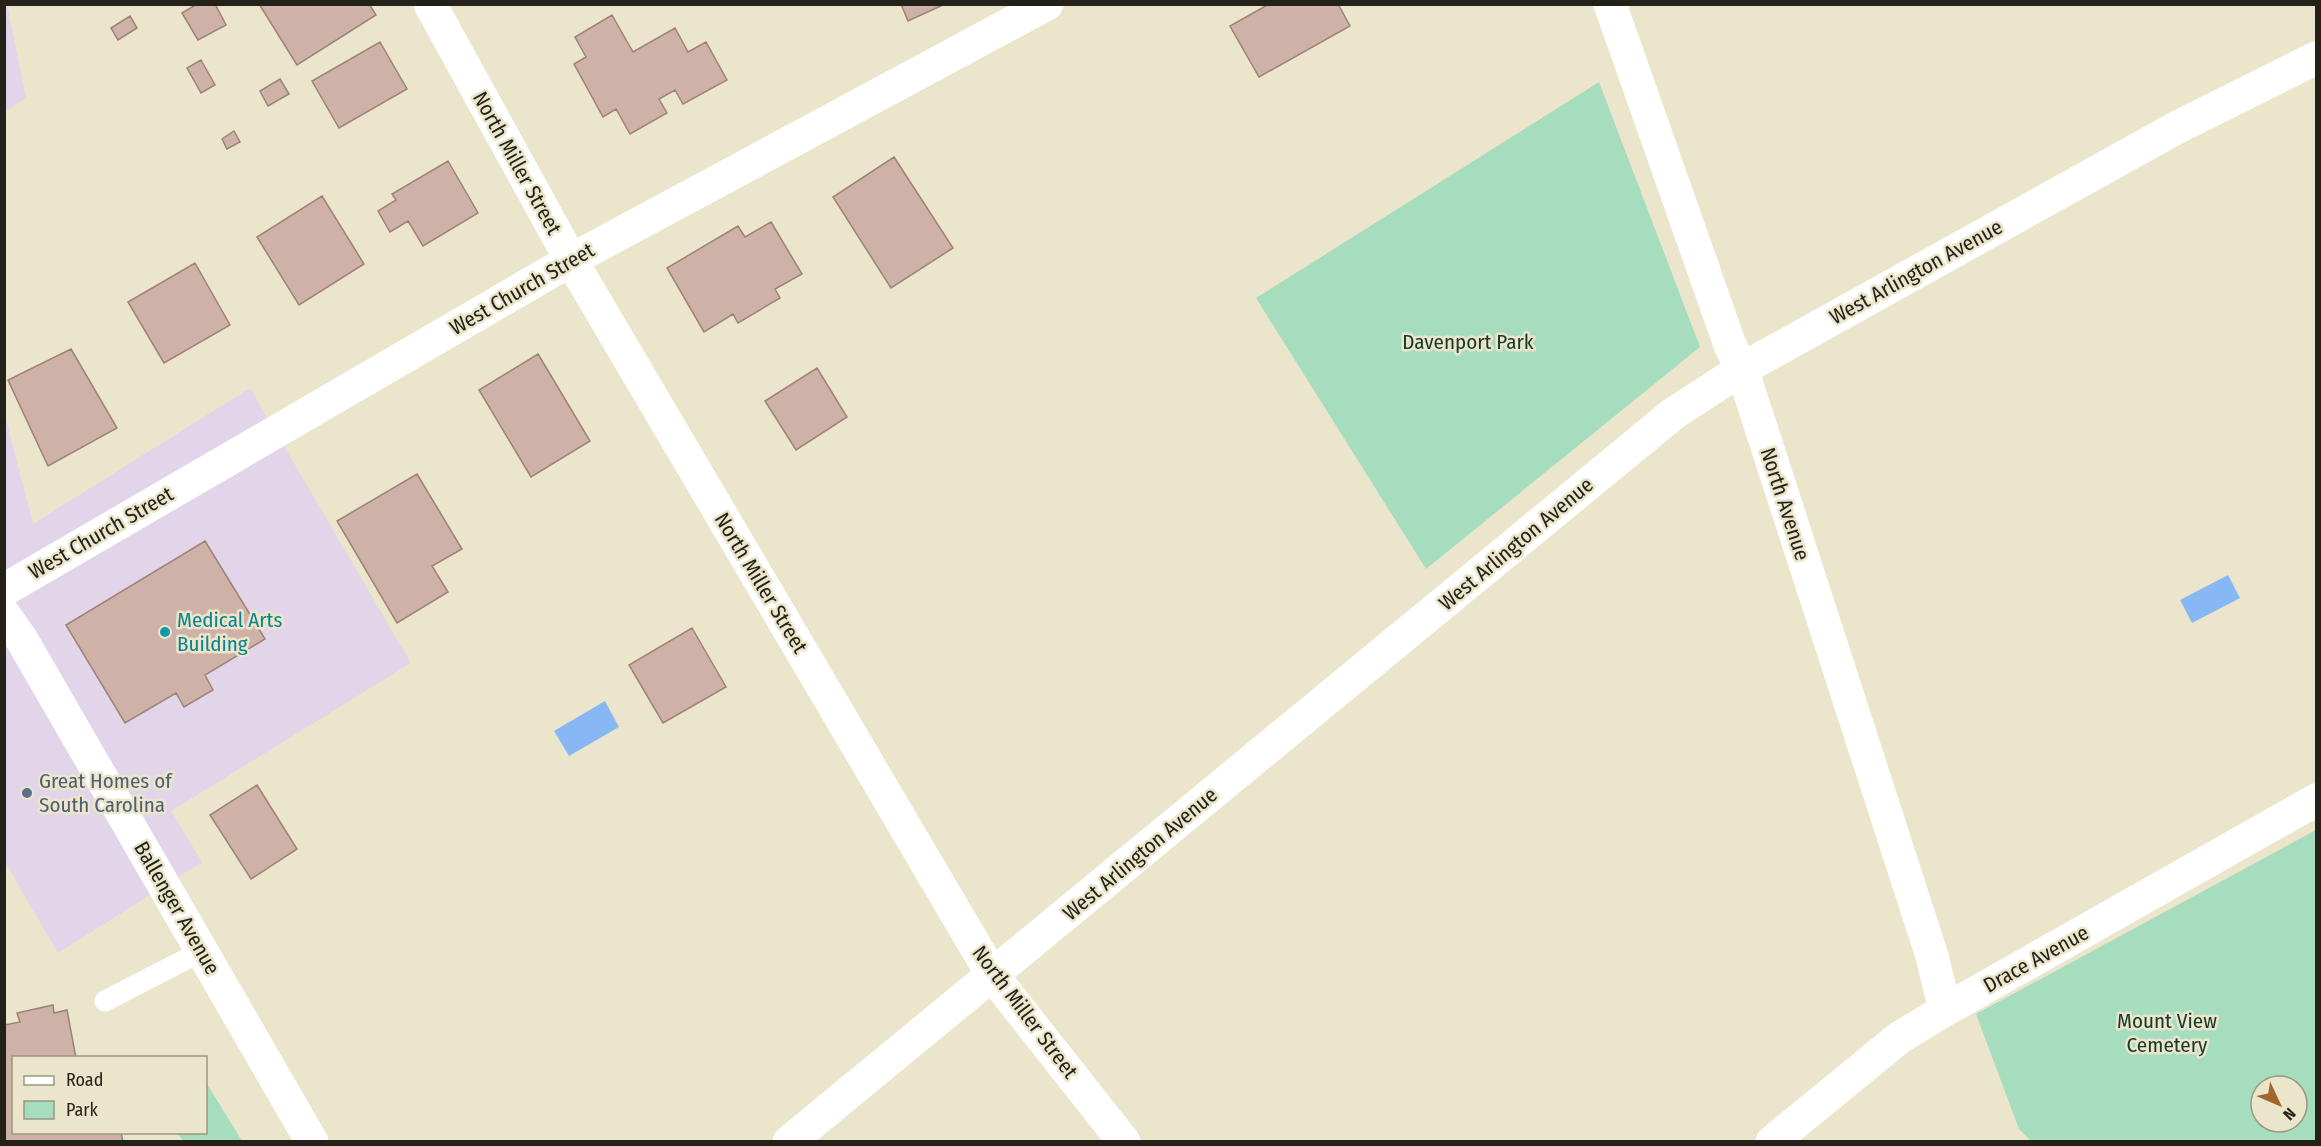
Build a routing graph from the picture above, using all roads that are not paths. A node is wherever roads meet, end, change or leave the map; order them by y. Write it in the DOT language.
graph roads {
  1 [pos="430,4"];
  2 [pos="1047,4"];
  3 [pos="1610,4"];
  4 [pos="2316,58"];
  5 [pos="571,260"];
  6 [pos="1742,369"];
  7 [pos="4,590"];
  8 [pos="4,614"];
  9 [pos="2316,800"];
  10 [pos="202,951"];
  11 [pos="993,975"];
  12 [pos="105,1001"];
  13 [pos="1945,1010"];
  14 [pos="312,1142"];
  15 [pos="789,1142"];
  16 [pos="1124,1142"];
  17 [pos="1772,1142"];
  1 -- 5 [label="street, North Miller Street"];
  2 -- 5 [label="street, West Church Street"];
  3 -- 6 [label="street, North Avenue"];
  4 -- 6 [label="street, West Arlington Avenue"];
  5 -- 7 [label="street, West Church Street"];
  5 -- 11 [label="street, North Miller Street"];
  6 -- 11 [label="street, West Arlington Avenue"];
  6 -- 13 [label="street, North Avenue"];
  8 -- 10 [label="street, Ballenger Avenue"];
  9 -- 13 [label="street, Drace Avenue"];
  10 -- 12 [label="lane"];
  10 -- 14 [label="street, Ballenger Avenue"];
  11 -- 15 [label="street, West Arlington Avenue"];
  11 -- 16 [label="street, North Miller Street"];
  13 -- 17 [label="street, Drace Avenue"];
}
